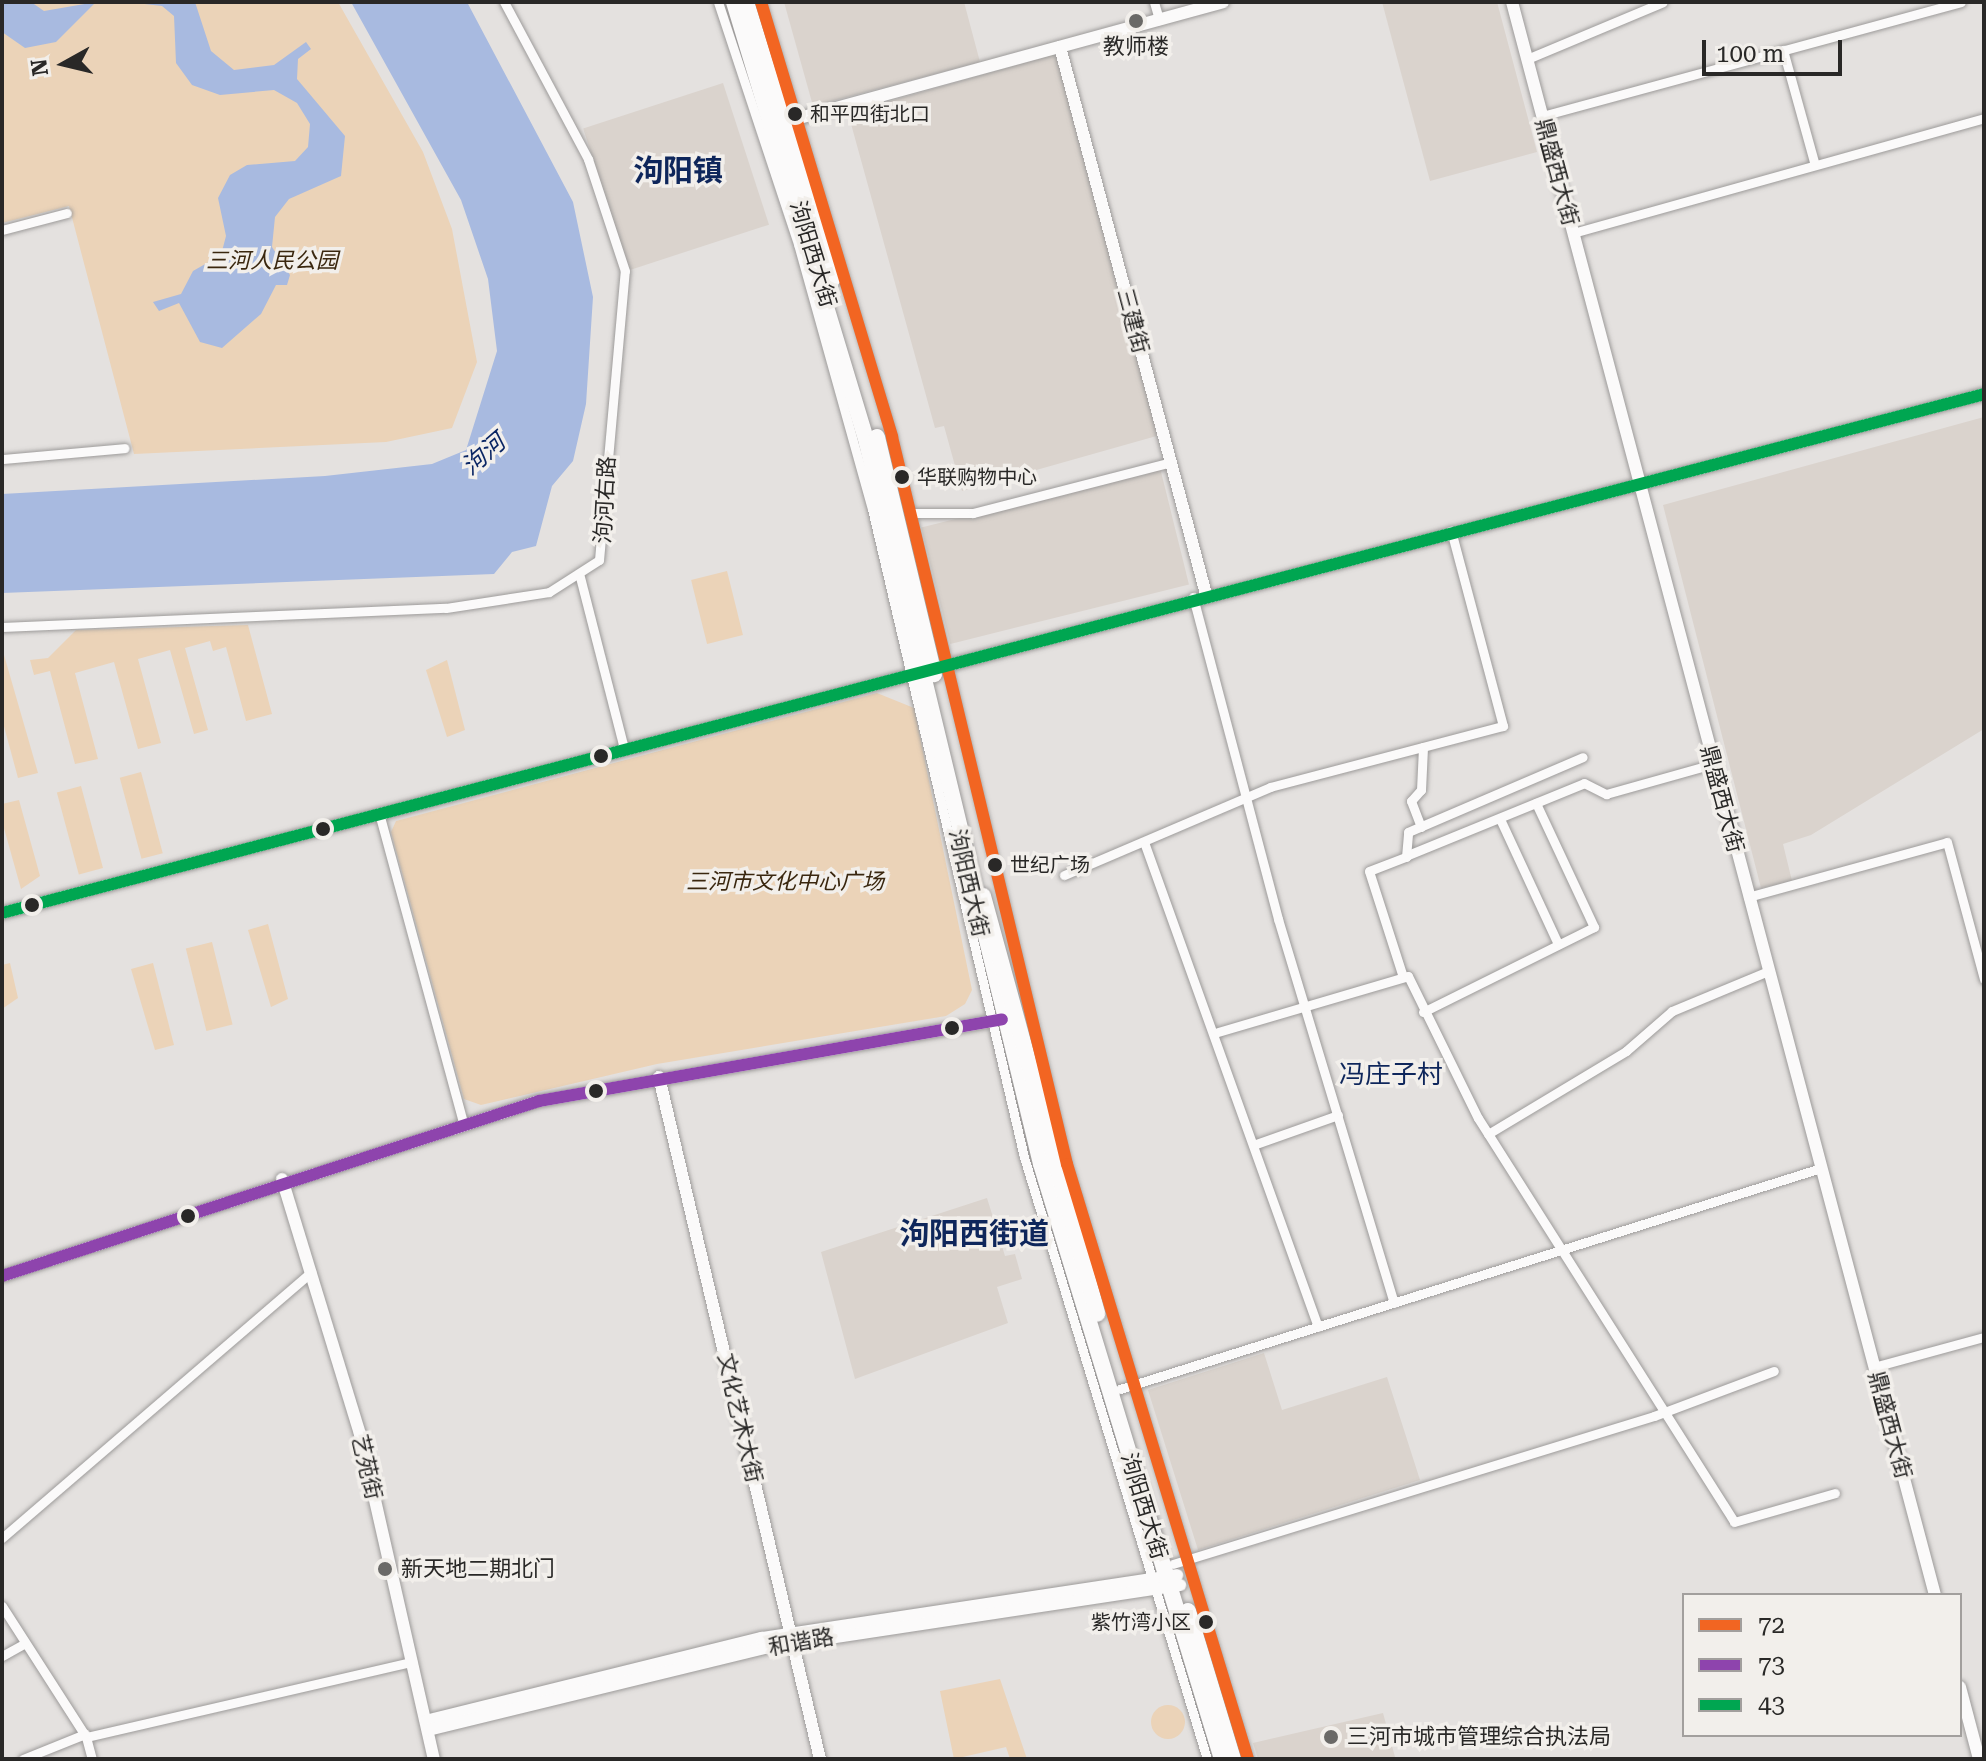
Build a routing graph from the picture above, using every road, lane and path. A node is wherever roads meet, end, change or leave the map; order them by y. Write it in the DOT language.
graph roads {
  1 [pos="504,2"];
  2 [pos="718,2"];
  3 [pos="734,2"];
  4 [pos="746,2"];
  5 [pos="761,2"];
  6 [pos="1154,2"];
  7 [pos="1223,2"];
  8 [pos="1512,2"];
  9 [pos="1663,2"];
  10 [pos="1961,2"];
  11 [pos="1159,20"];
  12 [pos="1060,47"];
  13 [pos="1783,50"];
  14 [pos="1527,59"];
  15 [pos="1542,116"];
  16 [pos="1984,118"];
  17 [pos="791,120"];
  18 [pos="1815,165"];
  19 [pos="67,213"];
  20 [pos="2,230"];
  21 [pos="1573,233"];
  22 [pos="1984,394"];
  23 [pos="125,448"];
  24 [pos="2,459"];
  25 [pos="1171,462"];
  26 [pos="1639,483"];
  27 [pos="904,514"];
  28 [pos="1451,531"];
  29 [pos="580,577"];
  30 [pos="1200,596"];
  31 [pos="2,627"];
  32 [pos="927,668"];
  33 [pos="1423,747"];
  34 [pos="624,748"];
  35 [pos="1583,757"];
  36 [pos="1713,764"];
  37 [pos="1246,796"];
  38 [pos="1536,803"];
  39 [pos="379,813"];
  40 [pos="1500,819"];
  41 [pos="1421,827"];
  42 [pos="1144,842"];
  43 [pos="1408,855"];
  44 [pos="1064,875"];
  45 [pos="1748,897"];
  46 [pos="2,913"];
  47 [pos="1558,944"];
  48 [pos="1768,971"];
  49 [pos="1403,977"];
  50 [pos="1984,979"];
  51 [pos="1307,1008"];
  52 [pos="1423,1012"];
  53 [pos="995,1020"];
  54 [pos="1218,1032"];
  55 [pos="659,1077"];
  56 [pos="1338,1115"];
  57 [pos="463,1123"];
  58 [pos="1488,1134"];
  59 [pos="1256,1144"];
  60 [pos="1821,1168"];
  61 [pos="282,1179"];
  62 [pos="1561,1253"];
  63 [pos="311,1272"];
  64 [pos="2,1276"];
  65 [pos="1394,1303"];
  66 [pos="1318,1327"];
  67 [pos="1984,1337"];
  68 [pos="1874,1367"];
  69 [pos="1774,1371"];
  70 [pos="1127,1387"];
  71 [pos="1665,1410"];
  72 [pos="1835,1493"];
  73 [pos="2,1538"];
  74 [pos="1170,1577"];
  75 [pos="1934,1593"];
  76 [pos="2,1606"];
  77 [pos="792,1638"];
  78 [pos="25,1643"];
  79 [pos="2,1656"];
  80 [pos="412,1662"];
  81 [pos="1962,1695"];
  82 [pos="427,1725"];
  83 [pos="86,1736"];
  84 [pos="23,1759"];
  85 [pos="92,1759"];
  86 [pos="434,1759"];
  87 [pos="820,1759"];
  88 [pos="1207,1759"];
  89 [pos="1222,1759"];
  90 [pos="1233,1759"];
  91 [pos="1248,1759"];
  92 [pos="1979,1759"];
  1 -- 29 [label="street, 泃河右路"];
  2 -- 32 [label="street"];
  3 -- 32 [label="highway, 泃阳西大街"];
  4 -- 17 [label="highway, 泃阳西大街"];
  5 -- 17 [label="street"];
  6 -- 11 [label="street"];
  7 -- 11 [label="street"];
  8 -- 14 [label="street, 鼎盛西大街"];
  9 -- 14 [label="street"];
  10 -- 13 [label="street"];
  11 -- 12 [label="street"];
  12 -- 17 [label="street"];
  12 -- 25 [label="street, 三建街"];
  13 -- 15 [label="street"];
  13 -- 18 [label="street"];
  14 -- 15 [label="street, 鼎盛西大街"];
  15 -- 21 [label="street, 鼎盛西大街"];
  16 -- 18 [label="street"];
  17 -- 27 [label="highway, 泃阳西大街"];
  18 -- 21 [label="street"];
  19 -- 20 [label="street"];
  21 -- 26 [label="street, 鼎盛西大街"];
  22 -- 26 [label="street"];
  23 -- 24 [label="street"];
  25 -- 27 [label="street"];
  25 -- 30 [label="street, 三建街"];
  26 -- 28 [label="street"];
  26 -- 36 [label="street, 鼎盛西大街"];
  27 -- 32 [label="highway, 泃阳西大街"];
  28 -- 30 [label="street"];
  28 -- 33 [label="street"];
  29 -- 31 [label="street"];
  29 -- 34 [label="street"];
  30 -- 32 [label="street"];
  30 -- 37 [label="street"];
  32 -- 34 [label="street"];
  32 -- 53 [label="highway, 泃阳西大街"];
  32 -- 70 [label="highway, 泃阳西大街"];
  33 -- 37 [label="street"];
  33 -- 41 [label="street"];
  34 -- 39 [label="street"];
  35 -- 41 [label="street"];
  36 -- 38 [label="street"];
  36 -- 45 [label="street, 鼎盛西大街"];
  37 -- 42 [label="street"];
  37 -- 51 [label="street"];
  38 -- 40 [label="street"];
  38 -- 47 [label="street"];
  39 -- 46 [label="street"];
  39 -- 57 [label="street"];
  40 -- 43 [label="street"];
  40 -- 47 [label="street"];
  41 -- 43 [label="street"];
  42 -- 44 [label="street"];
  42 -- 54 [label="street"];
  43 -- 49 [label="street"];
  45 -- 48 [label="street, 鼎盛西大街"];
  45 -- 50 [label="street"];
  47 -- 52 [label="street"];
  48 -- 58 [label="street"];
  48 -- 60 [label="street, 鼎盛西大街"];
  49 -- 51 [label="street"];
  49 -- 52 [label="street"];
  51 -- 54 [label="street"];
  51 -- 56 [label="street"];
  52 -- 58 [label="street"];
  53 -- 55 [label="street"];
  53 -- 74 [label="highway, 泃阳西大街"];
  54 -- 59 [label="street"];
  55 -- 57 [label="street"];
  55 -- 77 [label="street, 文化艺术大街"];
  56 -- 59 [label="street"];
  56 -- 65 [label="street"];
  57 -- 61 [label="street"];
  58 -- 62 [label="street"];
  59 -- 66 [label="street"];
  60 -- 62 [label="street"];
  60 -- 68 [label="street, 鼎盛西大街"];
  61 -- 63 [label="street, 艺苑街"];
  61 -- 64 [label="street"];
  62 -- 65 [label="street"];
  62 -- 71 [label="street"];
  63 -- 73 [label="street"];
  63 -- 80 [label="street, 艺苑街"];
  65 -- 66 [label="street"];
  66 -- 70 [label="street"];
  67 -- 68 [label="street"];
  68 -- 75 [label="street, 鼎盛西大街"];
  69 -- 71 [label="street"];
  70 -- 74 [label="highway, 泃阳西大街"];
  71 -- 72 [label="street"];
  71 -- 74 [label="street"];
  74 -- 77 [label="street, 和谐路"];
  74 -- 88 [label="street"];
  74 -- 89 [label="highway, 泃阳西大街"];
  74 -- 90 [label="highway, 泃阳西大街"];
  74 -- 91 [label="street"];
  76 -- 78 [label="street"];
  77 -- 82 [label="street, 和谐路"];
  77 -- 87 [label="street, 文化艺术大街"];
  78 -- 79 [label="street"];
  78 -- 83 [label="street"];
  80 -- 82 [label="street, 艺苑街"];
  80 -- 83 [label="street"];
  81 -- 92 [label="street"];
  82 -- 86 [label="street, 艺苑街"];
  83 -- 84 [label="street"];
  83 -- 85 [label="street"];
}
